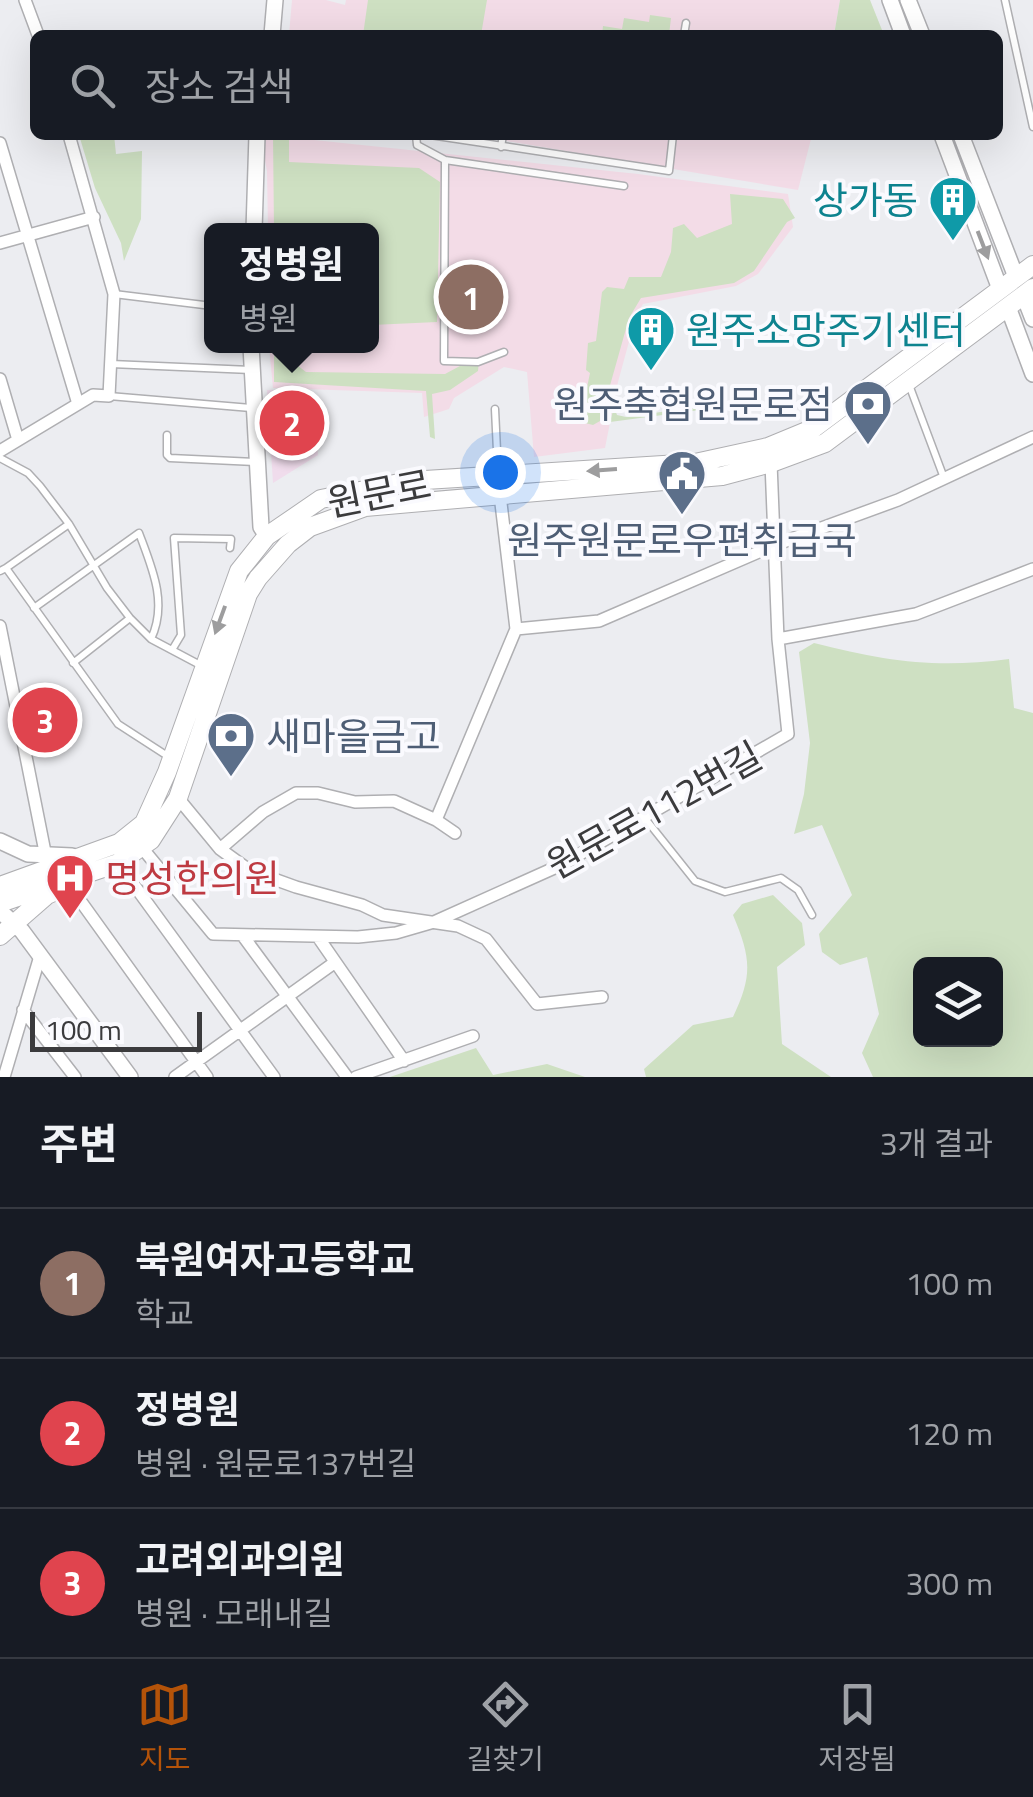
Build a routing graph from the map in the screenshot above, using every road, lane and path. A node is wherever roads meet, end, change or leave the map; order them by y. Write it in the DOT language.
graph roads {
  1 [pos="24,0"];
  2 [pos="275,0"];
  3 [pos="890,0"];
  4 [pos="908,0"];
  5 [pos="1005,0"];
  6 [pos="686,23"];
  7 [pos="36,30"];
  8 [pos="272,30"];
  9 [pos="685,30"];
  10 [pos="901,30"];
  11 [pos="920,30"];
  12 [pos="1033,127"];
  13 [pos="71,140"];
  14 [pos="257,140"];
  15 [pos="416,140"];
  16 [pos="460,140"];
  17 [pos="503,140"];
  18 [pos="672,140"];
  19 [pos="944,140"];
  20 [pos="963,140"];
  21 [pos="0,142"];
  22 [pos="501,147"];
  23 [pos="445,160"];
  24 [pos="624,186"];
  25 [pos="94,217"];
  26 [pos="254,223"];
  27 [pos="28,236"];
  28 [pos="0,244"];
  29 [pos="1033,265"];
  30 [pos="1016,277"];
  31 [pos="1000,289"];
  32 [pos="114,294"];
  33 [pos="1022,297"];
  34 [pos="204,305"];
  35 [pos="1033,319"];
  36 [pos="504,352"];
  37 [pos="251,353"];
  38 [pos="110,364"];
  39 [pos="251,370"];
  40 [pos="1033,374"];
  41 [pos="0,378"];
  42 [pos="908,380"];
  43 [pos="110,396"];
  44 [pos="78,404"];
  45 [pos="252,408"];
  46 [pos="495,409"];
  47 [pos="167,435"];
  48 [pos="1033,438"];
  49 [pos="18,440"];
  50 [pos="0,454"];
  51 [pos="770,455"];
  52 [pos="256,462"];
  53 [pos="944,478"];
  54 [pos="499,486"];
  55 [pos="69,524"];
  56 [pos="267,536"];
  57 [pos="776,545"];
  58 [pos="230,548"];
  59 [pos="280,552"];
  60 [pos="95,565"];
  61 [pos="1033,569"];
  62 [pos="3,570"];
  63 [pos="34,608"];
  64 [pos="130,618"];
  65 [pos="0,626"];
  66 [pos="516,629"];
  67 [pos="151,639"];
  68 [pos="778,639"];
  69 [pos="172,650"];
  70 [pos="73,662"];
  71 [pos="203,666"];
  72 [pos="172,759"];
  73 [pos="178,798"];
  74 [pos="644,817"];
  75 [pos="436,820"];
  76 [pos="454,833"];
  77 [pos="0,841"];
  78 [pos="143,849"];
  79 [pos="220,849"];
  80 [pos="46,857"];
  81 [pos="96,862"];
  82 [pos="118,864"];
  83 [pos="69,885"];
  84 [pos="0,886"];
  85 [pos="0,903"];
  86 [pos="812,915"];
  87 [pos="434,922"];
  88 [pos="5,924"];
  89 [pos="242,936"];
  90 [pos="318,936"];
  91 [pos="40,956"];
  92 [pos="334,962"];
  93 [pos="289,996"];
  94 [pos="602,997"];
  95 [pos="23,1010"];
  96 [pos="240,1030"];
  97 [pos="472,1036"];
  98 [pos="404,1060"];
  99 [pos="196,1061"];
  100 [pos="8,1062"];
  101 [pos="4,1077"];
  102 [pos="20,1077"];
  103 [pos="76,1077"];
  104 [pos="130,1077"];
  105 [pos="174,1077"];
  106 [pos="207,1077"];
  107 [pos="274,1077"];
  108 [pos="348,1077"];
  109 [pos="356,1077"];
  1 -- 7 [label="street"];
  2 -- 8 [label="street"];
  3 -- 10 [label="street"];
  4 -- 11 [label="street"];
  5 -- 12 [label="lane"];
  6 -- 9 [label="lane"];
  13 -- 25 [label="street"];
  14 -- 26 [label="street"];
  15 -- 23 [label="lane"];
  16 -- 22 [label="lane"];
  17 -- 22 [label="lane"];
  18 -- 22 [label="lane"];
  19 -- 31 [label="street, one-way"];
  20 -- 30 [label="street"];
  21 -- 27 [label="street"];
  23 -- 24 [label="lane"];
  23 -- 36 [label="lane"];
  25 -- 27 [label="street"];
  25 -- 32 [label="street"];
  27 -- 28 [label="street"];
  27 -- 44 [label="street"];
  29 -- 30 [label="main road, 원문로"];
  30 -- 31 [label="main road, 원문로"];
  30 -- 33 [label="main road"];
  31 -- 33 [label="main road"];
  31 -- 51 [label="main road, 원문로"];
  32 -- 34 [label="lane"];
  32 -- 38 [label="street"];
  33 -- 35 [label="street"];
  33 -- 40 [label="street"];
  33 -- 42 [label="main road, 원문로"];
  37 -- 39 [label="street"];
  38 -- 39 [label="lane"];
  38 -- 43 [label="street"];
  39 -- 45 [label="street"];
  41 -- 49 [label="street"];
  42 -- 51 [label="main road, 원문로"];
  42 -- 53 [label="lane"];
  43 -- 44 [label="street"];
  43 -- 45 [label="lane"];
  44 -- 49 [label="street"];
  45 -- 52 [label="street"];
  46 -- 54 [label="lane"];
  47 -- 52 [label="lane"];
  48 -- 53 [label="street"];
  49 -- 50 [label="street"];
  50 -- 55 [label="lane"];
  51 -- 54 [label="main road, 원문로"];
  51 -- 57 [label="street, 원문로112번길"];
  52 -- 56 [label="street"];
  53 -- 57 [label="street"];
  54 -- 56 [label="main road, 원문로"];
  54 -- 59 [label="main road, 원문로"];
  54 -- 66 [label="street"];
  55 -- 60 [label="lane"];
  55 -- 62 [label="lane"];
  56 -- 59 [label="main road"];
  56 -- 71 [label="main road, 원문로, one-way"];
  57 -- 66 [label="street"];
  57 -- 68 [label="street, 원문로112번길"];
  58 -- 69 [label="lane"];
  59 -- 73 [label="main road, 원문로"];
  60 -- 63 [label="lane"];
  60 -- 64 [label="lane"];
  60 -- 67 [label="lane"];
  61 -- 68 [label="street"];
  62 -- 63 [label="lane"];
  63 -- 70 [label="lane"];
  64 -- 67 [label="lane"];
  64 -- 70 [label="lane"];
  65 -- 80 [label="street"];
  66 -- 75 [label="street"];
  67 -- 69 [label="lane"];
  68 -- 74 [label="street, 원문로112번길"];
  69 -- 71 [label="lane"];
  70 -- 72 [label="lane"];
  71 -- 72 [label="main road, 원문로"];
  72 -- 81 [label="main road, 원문로"];
  73 -- 78 [label="main road, 원문로"];
  73 -- 79 [label="street"];
  74 -- 86 [label="lane"];
  74 -- 87 [label="street, 원문로112번길"];
  75 -- 76 [label="street"];
  75 -- 79 [label="street"];
  77 -- 80 [label="street"];
  78 -- 82 [label="main road, 원문로"];
  78 -- 89 [label="street, 원문로112번길"];
  79 -- 87 [label="street"];
  80 -- 81 [label="street"];
  81 -- 82 [label="main road, 원문로"];
  81 -- 83 [label="main road"];
  81 -- 84 [label="main road, 원문로"];
  81 -- 85 [label="main road, 원문로"];
  82 -- 96 [label="street"];
  83 -- 88 [label="main road"];
  83 -- 99 [label="street"];
  87 -- 90 [label="street, 원문로112번길"];
  87 -- 94 [label="street"];
  88 -- 91 [label="street"];
  89 -- 90 [label="street, 원문로112번길"];
  89 -- 93 [label="street, 원문로112번길"];
  90 -- 92 [label="street"];
  91 -- 95 [label="street"];
  91 -- 104 [label="street"];
  92 -- 93 [label="street"];
  92 -- 98 [label="street"];
  93 -- 96 [label="street"];
  93 -- 108 [label="street, 원문로112번길"];
  95 -- 100 [label="street"];
  95 -- 103 [label="street"];
  96 -- 99 [label="street"];
  96 -- 107 [label="street"];
  97 -- 98 [label="street"];
  98 -- 109 [label="street"];
  99 -- 105 [label="street"];
  99 -- 106 [label="street"];
  100 -- 101 [label="street"];
  100 -- 102 [label="street"];
}
